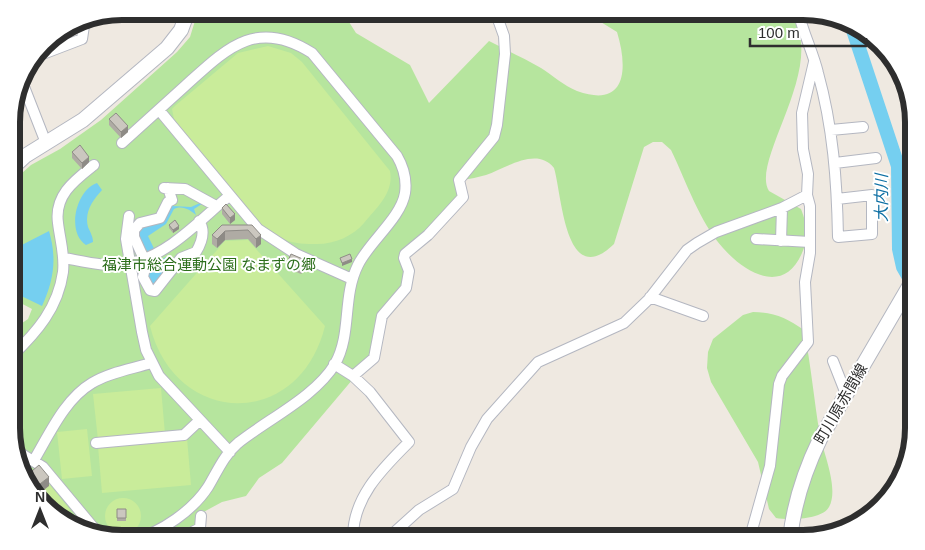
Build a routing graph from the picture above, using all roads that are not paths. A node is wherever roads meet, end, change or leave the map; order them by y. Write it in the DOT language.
graph roads {
  1 [pos="185,20"];
  2 [pos="498,20"];
  3 [pos="801,20"];
  4 [pos="84,28"];
  5 [pos="48,52"];
  6 [pos="814,62"];
  7 [pos="25,89"];
  8 [pos="159,110"];
  9 [pos="863,127"];
  10 [pos="831,130"];
  11 [pos="122,143"];
  12 [pos="46,144"];
  13 [pos="876,158"];
  14 [pos="20,162"];
  15 [pos="835,163"];
  16 [pos="94,165"];
  17 [pos="229,196"];
  18 [pos="807,196"];
  19 [pos="837,199"];
  20 [pos="216,206"];
  21 [pos="782,208"];
  22 [pos="129,216"];
  23 [pos="199,221"];
  24 [pos="756,239"];
  25 [pos="780,240"];
  26 [pos="810,242"];
  27 [pos="171,243"];
  28 [pos="64,258"];
  29 [pos="146,258"];
  30 [pos="180,258"];
  31 [pos="130,263"];
  32 [pos="352,279"];
  33 [pos="905,293"];
  34 [pos="650,297"];
  35 [pos="703,316"];
  36 [pos="20,348"];
  37 [pos="833,361"];
  38 [pos="151,363"];
  39 [pos="334,364"];
  40 [pos="354,376"];
  41 [pos="846,394"];
  42 [pos="200,420"];
  43 [pos="96,443"];
  44 [pos="230,452"];
  45 [pos="23,454"];
  46 [pos="34,460"];
  47 [pos="201,516"];
  48 [pos="92,525"];
  49 [pos="400,525"];
  50 [pos="157,530"];
  51 [pos="196,530"];
  52 [pos="356,530"];
  53 [pos="395,530"];
  54 [pos="400,530"];
  55 [pos="752,530"];
  56 [pos="791,530"];
  1 -- 12 [label="main road"];
  2 -- 40 [label="street"];
  3 -- 6 [label="street"];
  4 -- 5 [label="street"];
  6 -- 10 [label="street"];
  6 -- 18 [label="street"];
  7 -- 12 [label="street"];
  8 -- 11 [label="street"];
  8 -- 17 [label="street"];
  8 -- 32 [label="street"];
  9 -- 10 [label="street"];
  10 -- 15 [label="street"];
  12 -- 14 [label="main road"];
  13 -- 15 [label="street"];
  15 -- 19 [label="street"];
  16 -- 28 [label="street"];
  17 -- 20 [label="street"];
  17 -- 32 [label="street"];
  18 -- 21 [label="street"];
  18 -- 26 [label="street"];
  19 -- 19 [label="street"];
  20 -- 23 [label="street"];
  20 -- 29 [label="street"];
  21 -- 25 [label="street"];
  21 -- 34 [label="street"];
  22 -- 31 [label="street"];
  23 -- 27 [label="street"];
  23 -- 30 [label="street"];
  24 -- 25 [label="street"];
  25 -- 26 [label="street"];
  26 -- 55 [label="street"];
  27 -- 29 [label="street"];
  27 -- 30 [label="street"];
  28 -- 31 [label="street"];
  28 -- 36 [label="street"];
  29 -- 30 [label="street"];
  29 -- 31 [label="street"];
  31 -- 38 [label="street"];
  32 -- 39 [label="street"];
  33 -- 41 [label="main road, 町川原赤間線"];
  34 -- 35 [label="street"];
  34 -- 49 [label="street"];
  37 -- 41 [label="street"];
  38 -- 42 [label="street"];
  38 -- 46 [label="street"];
  39 -- 40 [label="street"];
  39 -- 44 [label="street"];
  40 -- 52 [label="street"];
  41 -- 56 [label="main road, 町川原赤間線"];
  42 -- 43 [label="street"];
  42 -- 44 [label="street"];
  44 -- 50 [label="street"];
  45 -- 46 [label="street"];
  46 -- 48 [label="street"];
  47 -- 51 [label="street"];
  49 -- 53 [label="street"];
  49 -- 54 [label="street"];
}
